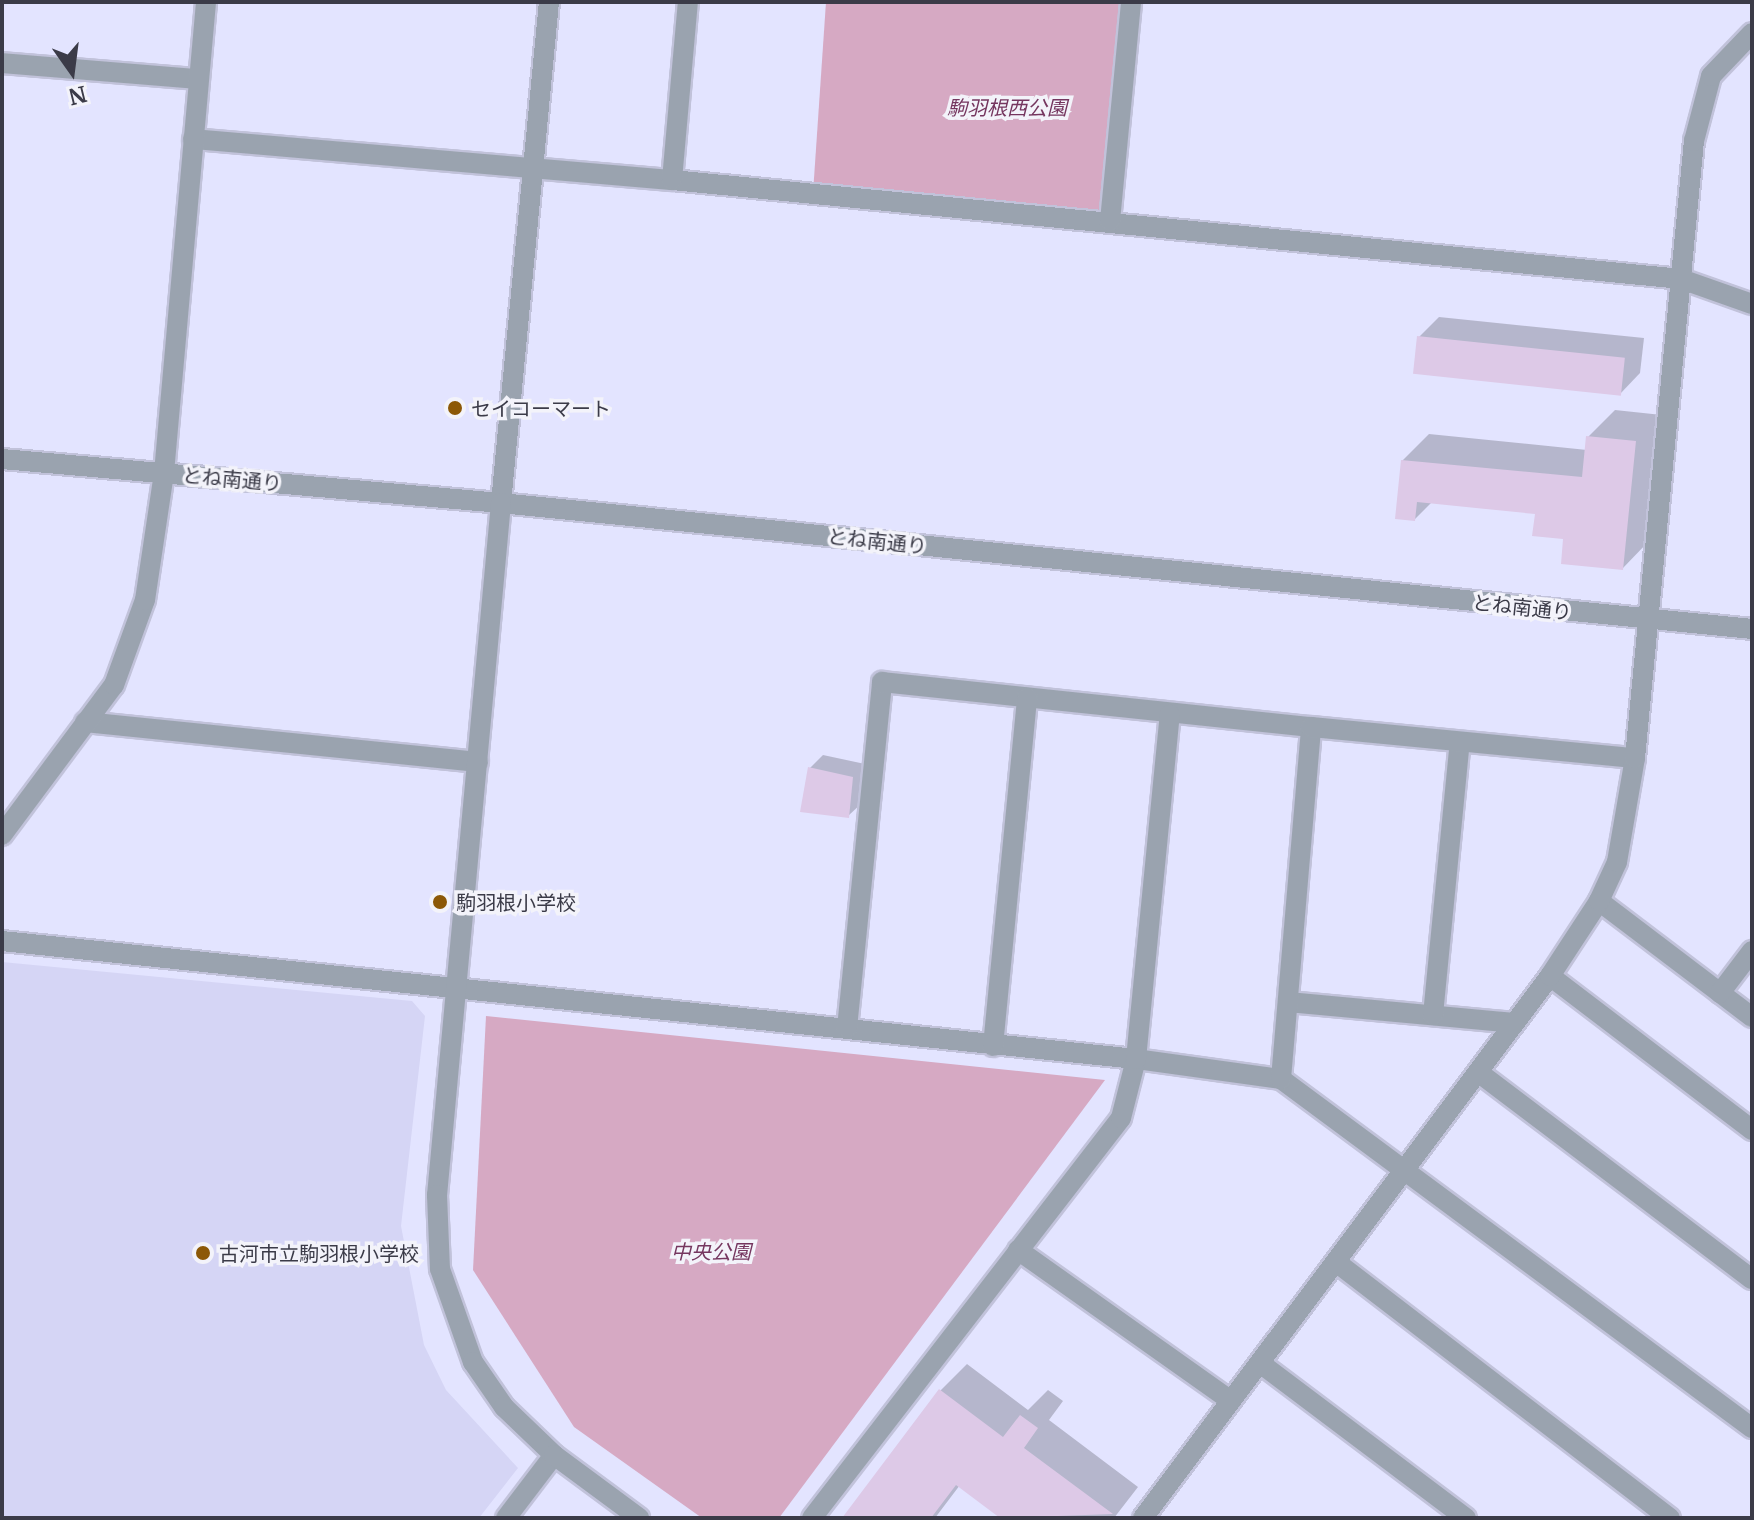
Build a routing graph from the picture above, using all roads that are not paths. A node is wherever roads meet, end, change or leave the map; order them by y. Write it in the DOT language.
graph roads {
  1 [pos="206,2"];
  2 [pos="549,2"];
  3 [pos="688,2"];
  4 [pos="1131,2"];
  5 [pos="1752,33"];
  6 [pos="2,63"];
  7 [pos="197,79"];
  8 [pos="193,139"];
  9 [pos="534,171"];
  10 [pos="672,180"];
  11 [pos="1110,221"];
  12 [pos="1681,279"];
  13 [pos="1752,304"];
  14 [pos="2,459"];
  15 [pos="164,473"];
  16 [pos="501,503"];
  17 [pos="1645,619"];
  18 [pos="1752,629"];
  19 [pos="1027,698"];
  20 [pos="1170,715"];
  21 [pos="85,722"];
  22 [pos="1311,727"];
  23 [pos="1460,742"];
  24 [pos="1635,758"];
  25 [pos="478,762"];
  26 [pos="2,835"];
  27 [pos="1599,901"];
  28 [pos="2,941"];
  29 [pos="1752,951"];
  30 [pos="1550,976"];
  31 [pos="457,988"];
  32 [pos="1720,993"];
  33 [pos="1288,1002"];
  34 [pos="1433,1015"];
  35 [pos="1752,1017"];
  36 [pos="1514,1023"];
  37 [pos="847,1028"];
  38 [pos="993,1046"];
  39 [pos="1136,1059"];
  40 [pos="1478,1072"];
  41 [pos="1281,1079"];
  42 [pos="1752,1130"];
  43 [pos="1407,1167"];
  44 [pos="1018,1250"];
  45 [pos="1336,1262"];
  46 [pos="1752,1279"];
  47 [pos="1260,1363"];
  48 [pos="1231,1401"];
  49 [pos="1752,1428"];
  50 [pos="554,1455"];
  51 [pos="506,1518"];
  52 [pos="639,1518"];
  53 [pos="812,1518"];
  54 [pos="1143,1518"];
  55 [pos="1466,1518"];
  56 [pos="1670,1518"];
  1 -- 7 [label="street"];
  2 -- 9 [label="street"];
  3 -- 10 [label="street"];
  4 -- 11 [label="street"];
  5 -- 12 [label="street"];
  6 -- 7 [label="street"];
  7 -- 8 [label="street"];
  8 -- 9 [label="street"];
  8 -- 15 [label="street"];
  9 -- 10 [label="street"];
  9 -- 16 [label="street"];
  10 -- 11 [label="street"];
  11 -- 12 [label="street"];
  12 -- 13 [label="street"];
  12 -- 17 [label="street"];
  14 -- 15 [label="street, とね南通り"];
  15 -- 16 [label="street, とね南通り"];
  15 -- 21 [label="street"];
  16 -- 17 [label="street, とね南通り"];
  16 -- 25 [label="street"];
  17 -- 18 [label="street, とね南通り"];
  17 -- 24 [label="street"];
  19 -- 20 [label="street"];
  19 -- 37 [label="street"];
  19 -- 38 [label="street"];
  20 -- 22 [label="street"];
  20 -- 39 [label="street"];
  21 -- 25 [label="street"];
  21 -- 26 [label="street"];
  22 -- 23 [label="street"];
  22 -- 33 [label="street"];
  23 -- 24 [label="street"];
  23 -- 34 [label="street"];
  24 -- 27 [label="street"];
  25 -- 31 [label="street"];
  27 -- 30 [label="street"];
  27 -- 32 [label="street"];
  28 -- 31 [label="street"];
  29 -- 32 [label="street"];
  30 -- 36 [label="street"];
  30 -- 42 [label="street"];
  31 -- 37 [label="street"];
  31 -- 50 [label="street"];
  32 -- 35 [label="street"];
  33 -- 34 [label="street"];
  33 -- 41 [label="street"];
  34 -- 36 [label="street"];
  36 -- 40 [label="street"];
  37 -- 38 [label="street"];
  38 -- 39 [label="street"];
  39 -- 41 [label="street"];
  39 -- 44 [label="street"];
  40 -- 43 [label="street"];
  40 -- 46 [label="street"];
  41 -- 43 [label="street"];
  43 -- 45 [label="street"];
  43 -- 49 [label="street"];
  44 -- 48 [label="street"];
  44 -- 53 [label="street"];
  45 -- 47 [label="street"];
  45 -- 56 [label="street"];
  47 -- 48 [label="street"];
  47 -- 55 [label="street"];
  48 -- 54 [label="street"];
  50 -- 51 [label="street"];
  50 -- 52 [label="street"];
}
